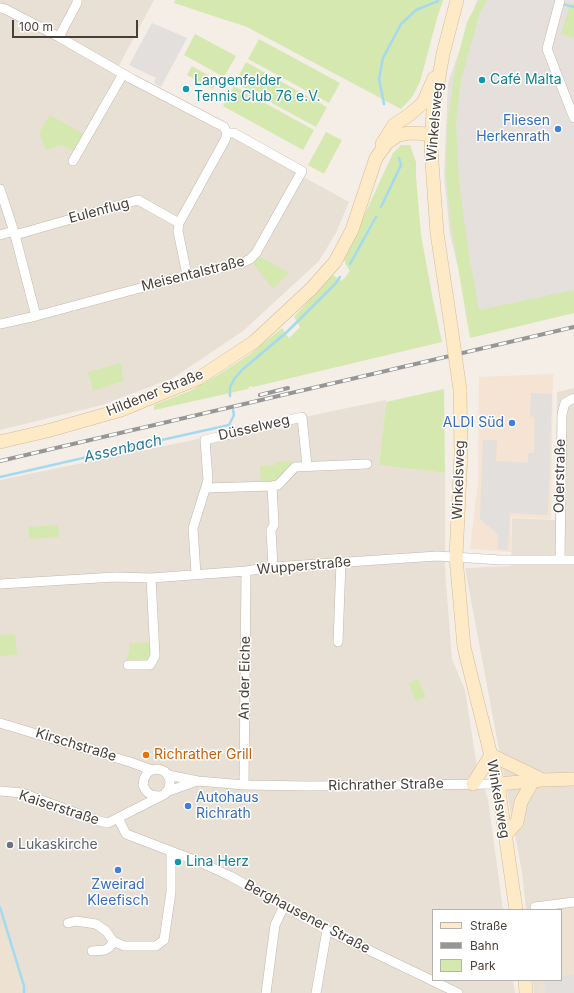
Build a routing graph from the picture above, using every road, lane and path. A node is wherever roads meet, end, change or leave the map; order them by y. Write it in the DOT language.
graph roads {
  1 [pos="77,0"];
  2 [pos="457,0"];
  3 [pos="560,0"];
  4 [pos="0,8"];
  5 [pos="59,37"];
  6 [pos="443,54"];
  7 [pos="123,74"];
  8 [pos="409,115"];
  9 [pos="574,118"];
  10 [pos="433,119"];
  11 [pos="227,133"];
  12 [pos="431,134"];
  13 [pos="376,158"];
  14 [pos="73,161"];
  15 [pos="0,189"];
  16 [pos="179,222"];
  17 [pos="14,233"];
  18 [pos="0,235"];
  19 [pos="187,275"];
  20 [pos="36,316"];
  21 [pos="0,324"];
  22 [pos="574,398"];
  23 [pos="0,442"];
  24 [pos="366,464"];
  25 [pos="307,466"];
  26 [pos="272,486"];
  27 [pos="206,488"];
  28 [pos="456,557"];
  29 [pos="560,560"];
  30 [pos="574,560"];
  31 [pos="341,562"];
  32 [pos="273,567"];
  33 [pos="246,571"];
  34 [pos="196,574"];
  35 [pos="151,578"];
  36 [pos="0,584"];
  37 [pos="338,642"];
  38 [pos="128,665"];
  39 [pos="0,723"];
  40 [pos="491,755"];
  41 [pos="152,770"];
  42 [pos="168,775"];
  43 [pos="538,780"];
  44 [pos="574,780"];
  45 [pos="198,781"];
  46 [pos="473,784"];
  47 [pos="498,784"];
  48 [pos="244,785"];
  49 [pos="145,788"];
  50 [pos="0,791"];
  51 [pos="162,794"];
  52 [pos="132,811"];
  53 [pos="118,818"];
  54 [pos="505,835"];
  55 [pos="171,851"];
  56 [pos="574,902"];
  57 [pos="284,906"];
  58 [pos="535,907"];
  59 [pos="516,909"];
  60 [pos="68,923"];
  61 [pos="327,930"];
  62 [pos="113,941"];
  63 [pos="92,951"];
  64 [pos="432,980"];
  65 [pos="433,981"];
  66 [pos="525,981"];
  67 [pos="266,993"];
  68 [pos="316,993"];
  69 [pos="458,993"];
  70 [pos="526,993"];
  1 -- 5 [label="street"];
  2 -- 6 [label="main road, Winkelsweg"];
  3 -- 9 [label="street"];
  4 -- 5 [label="street"];
  5 -- 7 [label="street"];
  6 -- 8 [label="main road"];
  6 -- 10 [label="main road, Winkelsweg"];
  7 -- 11 [label="street"];
  7 -- 14 [label="street"];
  8 -- 10 [label="main road"];
  8 -- 13 [label="main road"];
  10 -- 12 [label="main road, Winkelsweg"];
  11 -- 16 [label="street"];
  11 -- 19 [label="street, Meisentalstraße"];
  12 -- 13 [label="main road, Hildener Straße"];
  12 -- 28 [label="main road, Winkelsweg, bridge"];
  13 -- 23 [label="main road, Hildener Straße"];
  15 -- 17 [label="street"];
  16 -- 17 [label="street, Eulenflug"];
  16 -- 19 [label="street"];
  17 -- 18 [label="street, Eulenflug"];
  17 -- 20 [label="street"];
  19 -- 20 [label="street, Meisentalstraße"];
  20 -- 21 [label="street, Meisentalstraße"];
  22 -- 29 [label="street, Oderstraße"];
  24 -- 25 [label="street"];
  25 -- 26 [label="street"];
  25 -- 27 [label="street, Düsselweg"];
  26 -- 27 [label="street"];
  26 -- 32 [label="street"];
  27 -- 34 [label="street, Düsselweg"];
  28 -- 29 [label="street, Wupperstraße"];
  28 -- 31 [label="street, Wupperstraße"];
  28 -- 40 [label="main road, Winkelsweg"];
  29 -- 30 [label="street, Wupperstraße"];
  31 -- 32 [label="street, Wupperstraße"];
  31 -- 37 [label="street"];
  32 -- 33 [label="street, Wupperstraße"];
  33 -- 34 [label="street, Wupperstraße"];
  33 -- 48 [label="street, An der Eiche"];
  34 -- 35 [label="street, Wupperstraße"];
  35 -- 36 [label="street, Wupperstraße"];
  35 -- 38 [label="street"];
  39 -- 41 [label="street, Kirschstraße"];
  40 -- 43 [label="main road"];
  40 -- 46 [label="main road"];
  40 -- 47 [label="main road, Winkelsweg"];
  41 -- 42 [label="street"];
  41 -- 49 [label="street"];
  42 -- 45 [label="street, Richrather Straße"];
  42 -- 51 [label="street"];
  43 -- 44 [label="main road, Richrather Straße"];
  43 -- 47 [label="main road, Richrather Straße"];
  43 -- 54 [label="main road"];
  45 -- 48 [label="street, Richrather Straße"];
  45 -- 51 [label="street, Richrather Straße"];
  46 -- 47 [label="street, Richrather Straße"];
  46 -- 48 [label="street, Richrather Straße"];
  47 -- 54 [label="main road, Winkelsweg"];
  49 -- 51 [label="street"];
  49 -- 52 [label="street"];
  50 -- 53 [label="street, Kaiserstraße"];
  51 -- 52 [label="street, Richrather Straße"];
  52 -- 53 [label="street, Richrather Straße"];
  53 -- 55 [label="street, Berghausener Straße"];
  54 -- 59 [label="main road, Winkelsweg"];
  55 -- 57 [label="street, Berghausener Straße"];
  55 -- 62 [label="street"];
  56 -- 58 [label="street"];
  57 -- 61 [label="street, Berghausener Straße"];
  57 -- 67 [label="street"];
  60 -- 62 [label="street"];
  61 -- 64 [label="street, Berghausener Straße"];
  61 -- 68 [label="street"];
  62 -- 63 [label="street"];
  65 -- 69 [label="street, Berghausener Straße"];
  66 -- 70 [label="main road"];
}
